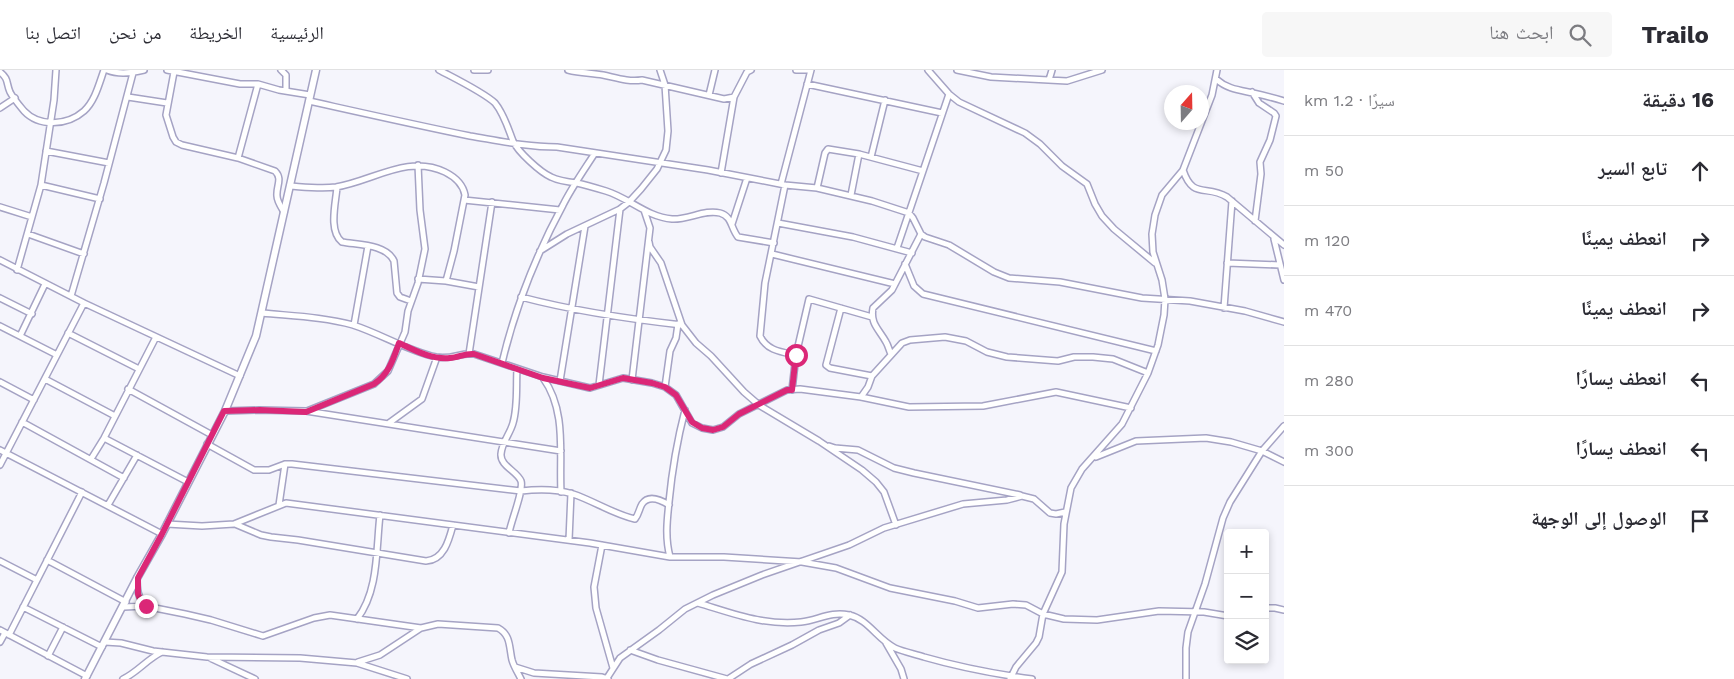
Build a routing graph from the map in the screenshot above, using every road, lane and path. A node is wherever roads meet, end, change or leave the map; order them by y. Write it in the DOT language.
graph roads {
  1 [pos="56,70"];
  2 [pos="105,70"];
  3 [pos="144,70"];
  4 [pos="167,70"];
  5 [pos="281,70"];
  6 [pos="316,70"];
  7 [pos="439,70"];
  8 [pos="474,70"];
  9 [pos="488,70"];
  10 [pos="568,70"];
  11 [pos="660,70"];
  12 [pos="715,70"];
  13 [pos="751,70"];
  14 [pos="796,70"];
  15 [pos="809,70"];
  16 [pos="928,70"];
  17 [pos="957,70"];
  18 [pos="1052,70"];
  19 [pos="1102,70"];
  20 [pos="1217,70"];
  21 [pos="0,72"];
  22 [pos="174,72"];
  23 [pos="585,72"];
  24 [pos="133,73"];
  25 [pos="1216,79"];
  26 [pos="1049,80"];
  27 [pos="258,84"];
  28 [pos="665,84"];
  29 [pos="807,84"];
  30 [pos="286,92"];
  31 [pos="1252,92"];
  32 [pos="949,94"];
  33 [pos="709,95"];
  34 [pos="734,96"];
  35 [pos="128,97"];
  36 [pos="15,98"];
  37 [pos="310,98"];
  38 [pos="885,100"];
  39 [pos="1284,101"];
  40 [pos="167,103"];
  41 [pos="0,108"];
  42 [pos="942,113"];
  43 [pos="50,123"];
  44 [pos="516,145"];
  45 [pos="46,151"];
  46 [pos="595,153"];
  47 [pos="859,154"];
  48 [pos="871,157"];
  49 [pos="238,158"];
  50 [pos="110,163"];
  51 [pos="660,164"];
  52 [pos="418,165"];
  53 [pos="1184,170"];
  54 [pos="923,171"];
  55 [pos="721,173"];
  56 [pos="747,178"];
  57 [pos="576,183"];
  58 [pos="784,184"];
  59 [pos="41,185"];
  60 [pos="290,186"];
  61 [pos="337,187"];
  62 [pos="817,188"];
  63 [pos="851,195"];
  64 [pos="100,199"];
  65 [pos="464,200"];
  66 [pos="492,202"];
  67 [pos="629,202"];
  68 [pos="1232,202"];
  69 [pos="0,207"];
  70 [pos="620,209"];
  71 [pos="560,210"];
  72 [pos="644,210"];
  73 [pos="284,212"];
  74 [pos="909,213"];
  75 [pos="32,217"];
  76 [pos="1255,221"];
  77 [pos="778,223"];
  78 [pos="732,224"];
  79 [pos="585,226"];
  80 [pos="28,234"];
  81 [pos="921,234"];
  82 [pos="1274,238"];
  83 [pos="649,242"];
  84 [pos="774,243"];
  85 [pos="1284,245"];
  86 [pos="368,246"];
  87 [pos="896,248"];
  88 [pos="540,251"];
  89 [pos="912,253"];
  90 [pos="84,254"];
  91 [pos="772,254"];
  92 [pos="0,260"];
  93 [pos="1227,263"];
  94 [pos="905,264"];
  95 [pos="1156,264"];
  96 [pos="1280,265"];
  97 [pos="18,270"];
  98 [pos="418,279"];
  99 [pos="1284,280"];
  100 [pos="446,281"];
  101 [pos="45,284"];
  102 [pos="895,284"];
  103 [pos="479,287"];
  104 [pos="71,296"];
  105 [pos="521,297"];
  106 [pos="0,298"];
  107 [pos="1164,299"];
  108 [pos="411,301"];
  109 [pos="84,303"];
  110 [pos="840,308"];
  111 [pos="1224,308"];
  112 [pos="572,309"];
  113 [pos="262,313"];
  114 [pos="32,314"];
  115 [pos="607,314"];
  116 [pos="872,317"];
  117 [pos="639,320"];
  118 [pos="1284,322"];
  119 [pos="354,325"];
  120 [pos="680,325"];
  121 [pos="0,326"];
  122 [pos="68,333"];
  123 [pos="20,336"];
  124 [pos="156,337"];
  125 [pos="399,343"];
  126 [pos="1156,351"];
  127 [pos="469,354"];
  128 [pos="891,354"];
  129 [pos="57,355"];
  130 [pos="796,355"];
  131 [pos="437,357"];
  132 [pos="502,363"];
  133 [pos="139,369"];
  134 [pos="517,369"];
  135 [pos="1148,373"];
  136 [pos="240,376"];
  137 [pos="872,376"];
  138 [pos="45,378"];
  139 [pos="543,378"];
  140 [pos="632,380"];
  141 [pos="560,381"];
  142 [pos="0,382"];
  143 [pos="599,385"];
  144 [pos="665,387"];
  145 [pos="128,389"];
  146 [pos="792,390"];
  147 [pos="861,396"];
  148 [pos="34,400"];
  149 [pos="759,405"];
  150 [pos="1131,408"];
  151 [pos="685,410"];
  152 [pos="224,411"];
  153 [pos="306,412"];
  154 [pos="115,416"];
  155 [pos="22,422"];
  156 [pos="389,424"];
  157 [pos="1284,426"];
  158 [pos="212,435"];
  159 [pos="104,438"];
  160 [pos="503,443"];
  161 [pos="207,444"];
  162 [pos="824,444"];
  163 [pos="0,450"];
  164 [pos="561,451"];
  165 [pos="1262,451"];
  166 [pos="6,453"];
  167 [pos="137,455"];
  168 [pos="1093,458"];
  169 [pos="91,459"];
  170 [pos="1284,462"];
  171 [pos="0,464"];
  172 [pos="285,464"];
  173 [pos="124,478"];
  174 [pos="188,482"];
  175 [pos="82,492"];
  176 [pos="521,492"];
  177 [pos="560,492"];
  178 [pos="571,493"];
  179 [pos="1022,496"];
  180 [pos="669,504"];
  181 [pos="108,505"];
  182 [pos="279,505"];
  183 [pos="1065,512"];
  184 [pos="380,515"];
  185 [pos="167,524"];
  186 [pos="234,524"];
  187 [pos="453,525"];
  188 [pos="896,525"];
  189 [pos="509,533"];
  190 [pos="162,534"];
  191 [pos="569,540"];
  192 [pos="602,546"];
  193 [pos="376,553"];
  194 [pos="670,556"];
  195 [pos="47,560"];
  196 [pos="0,561"];
  197 [pos="802,562"];
  198 [pos="138,578"];
  199 [pos="37,580"];
  200 [pos="698,603"];
  201 [pos="125,604"];
  202 [pos="146,606"];
  203 [pos="23,607"];
  204 [pos="1269,608"];
  205 [pos="1284,610"];
  206 [pos="1194,612"];
  207 [pos="1043,614"];
  208 [pos="851,615"];
  209 [pos="1224,616"];
  210 [pos="357,619"];
  211 [pos="62,627"];
  212 [pos="421,628"];
  213 [pos="4,633"];
  214 [pos="883,639"];
  215 [pos="0,642"];
  216 [pos="104,644"];
  217 [pos="630,650"];
  218 [pos="162,652"];
  219 [pos="48,656"];
  220 [pos="207,657"];
  221 [pos="357,662"];
  222 [pos="515,667"];
  223 [pos="613,668"];
  224 [pos="241,672"];
  225 [pos="86,677"];
  226 [pos="607,678"];
  227 [pos="1010,678"];
  228 [pos="123,679"];
  229 [pos="240,679"];
  230 [pos="255,679"];
  231 [pos="407,679"];
  232 [pos="521,679"];
  233 [pos="727,679"];
  234 [pos="904,679"];
  235 [pos="1032,679"];
  236 [pos="1186,679"];
  1 -- 43 [label="street"];
  2 -- 24 [label="street"];
  2 -- 43 [label="street"];
  3 -- 24 [label="street"];
  4 -- 22 [label="street"];
  5 -- 30 [label="street"];
  6 -- 37 [label="street"];
  7 -- 44 [label="street"];
  8 -- 9 [label="street"];
  10 -- 23 [label="street"];
  11 -- 28 [label="street"];
  12 -- 33 [label="street"];
  13 -- 34 [label="street"];
  14 -- 15 [label="street"];
  15 -- 29 [label="street"];
  16 -- 32 [label="street"];
  17 -- 26 [label="street"];
  18 -- 26 [label="street"];
  19 -- 26 [label="street"];
  20 -- 25 [label="street"];
  21 -- 36 [label="street"];
  22 -- 27 [label="street"];
  22 -- 40 [label="street"];
  23 -- 28 [label="street"];
  24 -- 35 [label="street"];
  25 -- 31 [label="street"];
  25 -- 53 [label="street"];
  27 -- 30 [label="street"];
  27 -- 49 [label="street"];
  28 -- 33 [label="street"];
  28 -- 51 [label="street"];
  29 -- 38 [label="street"];
  29 -- 58 [label="street"];
  30 -- 37 [label="street"];
  31 -- 39 [label="street"];
  31 -- 76 [label="street"];
  32 -- 42 [label="street"];
  32 -- 95 [label="street"];
  33 -- 34 [label="street"];
  34 -- 55 [label="street"];
  35 -- 40 [label="street"];
  35 -- 50 [label="street"];
  36 -- 41 [label="street"];
  36 -- 43 [label="street"];
  37 -- 44 [label="street"];
  37 -- 60 [label="street"];
  38 -- 42 [label="street"];
  38 -- 48 [label="street"];
  40 -- 49 [label="street"];
  42 -- 54 [label="street"];
  43 -- 45 [label="street"];
  44 -- 46 [label="street"];
  44 -- 57 [label="street"];
  45 -- 50 [label="street"];
  45 -- 59 [label="street"];
  46 -- 51 [label="street"];
  46 -- 57 [label="street"];
  47 -- 48 [label="street"];
  47 -- 62 [label="street"];
  47 -- 63 [label="street"];
  48 -- 54 [label="street"];
  49 -- 73 [label="street"];
  50 -- 64 [label="street"];
  51 -- 55 [label="street"];
  51 -- 67 [label="street"];
  52 -- 61 [label="street"];
  52 -- 65 [label="street"];
  52 -- 98 [label="street"];
  53 -- 68 [label="street"];
  53 -- 95 [label="street"];
  54 -- 74 [label="street"];
  55 -- 56 [label="street"];
  56 -- 58 [label="street"];
  56 -- 78 [label="street"];
  57 -- 67 [label="street"];
  57 -- 71 [label="street"];
  58 -- 62 [label="street"];
  58 -- 77 [label="street"];
  59 -- 64 [label="street"];
  59 -- 75 [label="street"];
  60 -- 61 [label="street"];
  60 -- 73 [label="street"];
  61 -- 86 [label="street"];
  62 -- 63 [label="street"];
  63 -- 74 [label="street"];
  64 -- 90 [label="street"];
  65 -- 66 [label="street"];
  65 -- 100 [label="street"];
  66 -- 71 [label="street"];
  66 -- 103 [label="street"];
  67 -- 70 [label="street"];
  67 -- 72 [label="street"];
  68 -- 76 [label="street"];
  68 -- 93 [label="street"];
  69 -- 75 [label="street"];
  70 -- 79 [label="street"];
  70 -- 115 [label="street"];
  71 -- 88 [label="street"];
  72 -- 78 [label="street"];
  72 -- 83 [label="street"];
  73 -- 113 [label="street"];
  74 -- 81 [label="street"];
  74 -- 87 [label="street"];
  75 -- 80 [label="street"];
  76 -- 82 [label="street"];
  77 -- 84 [label="street"];
  77 -- 87 [label="street"];
  78 -- 84 [label="street"];
  79 -- 88 [label="street"];
  79 -- 112 [label="street"];
  80 -- 90 [label="street"];
  80 -- 97 [label="street"];
  81 -- 89 [label="street"];
  81 -- 107 [label="street"];
  82 -- 85 [label="street"];
  82 -- 96 [label="street"];
  83 -- 117 [label="street"];
  83 -- 120 [label="street"];
  84 -- 91 [label="street"];
  86 -- 108 [label="street"];
  86 -- 119 [label="street"];
  87 -- 89 [label="street"];
  88 -- 105 [label="street"];
  89 -- 94 [label="street"];
  90 -- 104 [label="street"];
  91 -- 102 [label="street"];
  91 -- 130 [label="street"];
  92 -- 97 [label="street"];
  93 -- 96 [label="street"];
  93 -- 111 [label="street"];
  94 -- 102 [label="street"];
  94 -- 126 [label="street"];
  95 -- 107 [label="street"];
  96 -- 99 [label="street"];
  97 -- 101 [label="street"];
  98 -- 100 [label="street"];
  98 -- 108 [label="street"];
  100 -- 103 [label="street"];
  101 -- 104 [label="street"];
  101 -- 114 [label="street"];
  102 -- 116 [label="street"];
  103 -- 127 [label="street"];
  104 -- 109 [label="street"];
  105 -- 112 [label="street"];
  105 -- 132 [label="street"];
  106 -- 114 [label="street"];
  107 -- 111 [label="street"];
  107 -- 126 [label="street"];
  108 -- 125 [label="street"];
  109 -- 122 [label="street"];
  109 -- 124 [label="street"];
  110 -- 116 [label="street"];
  110 -- 130 [label="street"];
  110 -- 137 [label="street"];
  111 -- 118 [label="street"];
  112 -- 115 [label="street"];
  112 -- 141 [label="street"];
  113 -- 119 [label="street"];
  113 -- 136 [label="street"];
  114 -- 123 [label="street"];
  115 -- 117 [label="street"];
  115 -- 143 [label="street"];
  116 -- 128 [label="street"];
  117 -- 120 [label="street"];
  117 -- 140 [label="street"];
  119 -- 125 [label="street"];
  120 -- 144 [label="street"];
  120 -- 149 [label="street"];
  121 -- 123 [label="street"];
  122 -- 129 [label="street"];
  122 -- 133 [label="street"];
  123 -- 129 [label="street"];
  124 -- 133 [label="street"];
  124 -- 136 [label="street"];
  125 -- 131 [label="street"];
  125 -- 153 [label="street"];
  126 -- 135 [label="street"];
  127 -- 131 [label="street"];
  127 -- 132 [label="street"];
  128 -- 135 [label="street"];
  128 -- 137 [label="street"];
  129 -- 138 [label="street"];
  130 -- 146 [label="street"];
  131 -- 156 [label="street"];
  132 -- 134 [label="street"];
  133 -- 145 [label="street"];
  134 -- 139 [label="street"];
  134 -- 160 [label="street"];
  135 -- 150 [label="street"];
  136 -- 152 [label="street"];
  137 -- 147 [label="street"];
  138 -- 148 [label="street"];
  138 -- 154 [label="street"];
  139 -- 141 [label="street"];
  139 -- 164 [label="street"];
  140 -- 143 [label="street"];
  140 -- 144 [label="street"];
  141 -- 143 [label="street"];
  142 -- 148 [label="street"];
  144 -- 151 [label="street"];
  145 -- 154 [label="street"];
  145 -- 158 [label="street"];
  146 -- 147 [label="street"];
  146 -- 149 [label="street"];
  147 -- 150 [label="street"];
  148 -- 155 [label="street"];
  149 -- 151 [label="street"];
  149 -- 162 [label="street"];
  150 -- 168 [label="street"];
  151 -- 180 [label="street"];
  152 -- 153 [label="street"];
  152 -- 158 [label="street"];
  153 -- 156 [label="street"];
  154 -- 159 [label="street"];
  155 -- 166 [label="street"];
  155 -- 169 [label="street"];
  156 -- 160 [label="street"];
  157 -- 165 [label="street"];
  158 -- 161 [label="street"];
  159 -- 167 [label="street"];
  159 -- 169 [label="street"];
  160 -- 164 [label="street"];
  160 -- 176 [label="street"];
  161 -- 172 [label="street"];
  161 -- 174 [label="street"];
  162 -- 179 [label="street"];
  162 -- 188 [label="street"];
  163 -- 166 [label="street"];
  164 -- 177 [label="street"];
  165 -- 168 [label="street"];
  165 -- 170 [label="street"];
  165 -- 206 [label="street"];
  166 -- 171 [label="street"];
  166 -- 175 [label="street"];
  167 -- 173 [label="street"];
  167 -- 174 [label="street"];
  168 -- 183 [label="street"];
  169 -- 173 [label="street"];
  172 -- 176 [label="street"];
  172 -- 182 [label="street"];
  173 -- 181 [label="street"];
  174 -- 185 [label="street"];
  175 -- 181 [label="street"];
  175 -- 195 [label="street"];
  176 -- 177 [label="street"];
  176 -- 189 [label="street"];
  177 -- 178 [label="street"];
  178 -- 180 [label="street"];
  178 -- 191 [label="street"];
  179 -- 183 [label="street"];
  179 -- 188 [label="street"];
  180 -- 194 [label="street"];
  181 -- 190 [label="street"];
  182 -- 184 [label="street"];
  182 -- 186 [label="street"];
  183 -- 207 [label="street"];
  184 -- 187 [label="street"];
  184 -- 193 [label="street"];
  185 -- 186 [label="street"];
  185 -- 190 [label="street"];
  186 -- 193 [label="street"];
  187 -- 189 [label="street"];
  187 -- 193 [label="street"];
  188 -- 197 [label="street"];
  189 -- 191 [label="street"];
  190 -- 198 [label="street"];
  191 -- 192 [label="street"];
  192 -- 194 [label="street"];
  192 -- 223 [label="street"];
  193 -- 210 [label="street"];
  194 -- 197 [label="street"];
  195 -- 199 [label="street"];
  195 -- 201 [label="street"];
  196 -- 199 [label="street"];
  197 -- 200 [label="street"];
  197 -- 207 [label="street"];
  198 -- 201 [label="street"];
  198 -- 202 [label="street"];
  199 -- 203 [label="street"];
  200 -- 208 [label="street"];
  200 -- 217 [label="street"];
  201 -- 202 [label="street"];
  201 -- 216 [label="street"];
  202 -- 210 [label="street"];
  203 -- 211 [label="street"];
  203 -- 213 [label="street"];
  204 -- 205 [label="street"];
  206 -- 207 [label="street"];
  206 -- 209 [label="street"];
  206 -- 236 [label="street"];
  207 -- 227 [label="street"];
  208 -- 214 [label="street"];
  208 -- 233 [label="street"];
  210 -- 212 [label="street"];
  211 -- 216 [label="street"];
  211 -- 219 [label="street"];
  212 -- 221 [label="street"];
  212 -- 222 [label="street"];
  213 -- 215 [label="street"];
  213 -- 219 [label="street"];
  214 -- 227 [label="street"];
  214 -- 234 [label="street"];
  216 -- 218 [label="street"];
  216 -- 225 [label="street"];
  217 -- 223 [label="street"];
  217 -- 233 [label="street"];
  218 -- 220 [label="street"];
  218 -- 228 [label="street"];
  219 -- 225 [label="street"];
  220 -- 221 [label="street"];
  220 -- 224 [label="street"];
  221 -- 231 [label="street"];
  222 -- 226 [label="street"];
  222 -- 232 [label="street"];
  223 -- 226 [label="street"];
  224 -- 229 [label="street"];
  224 -- 230 [label="street"];
  227 -- 235 [label="street"];
}
